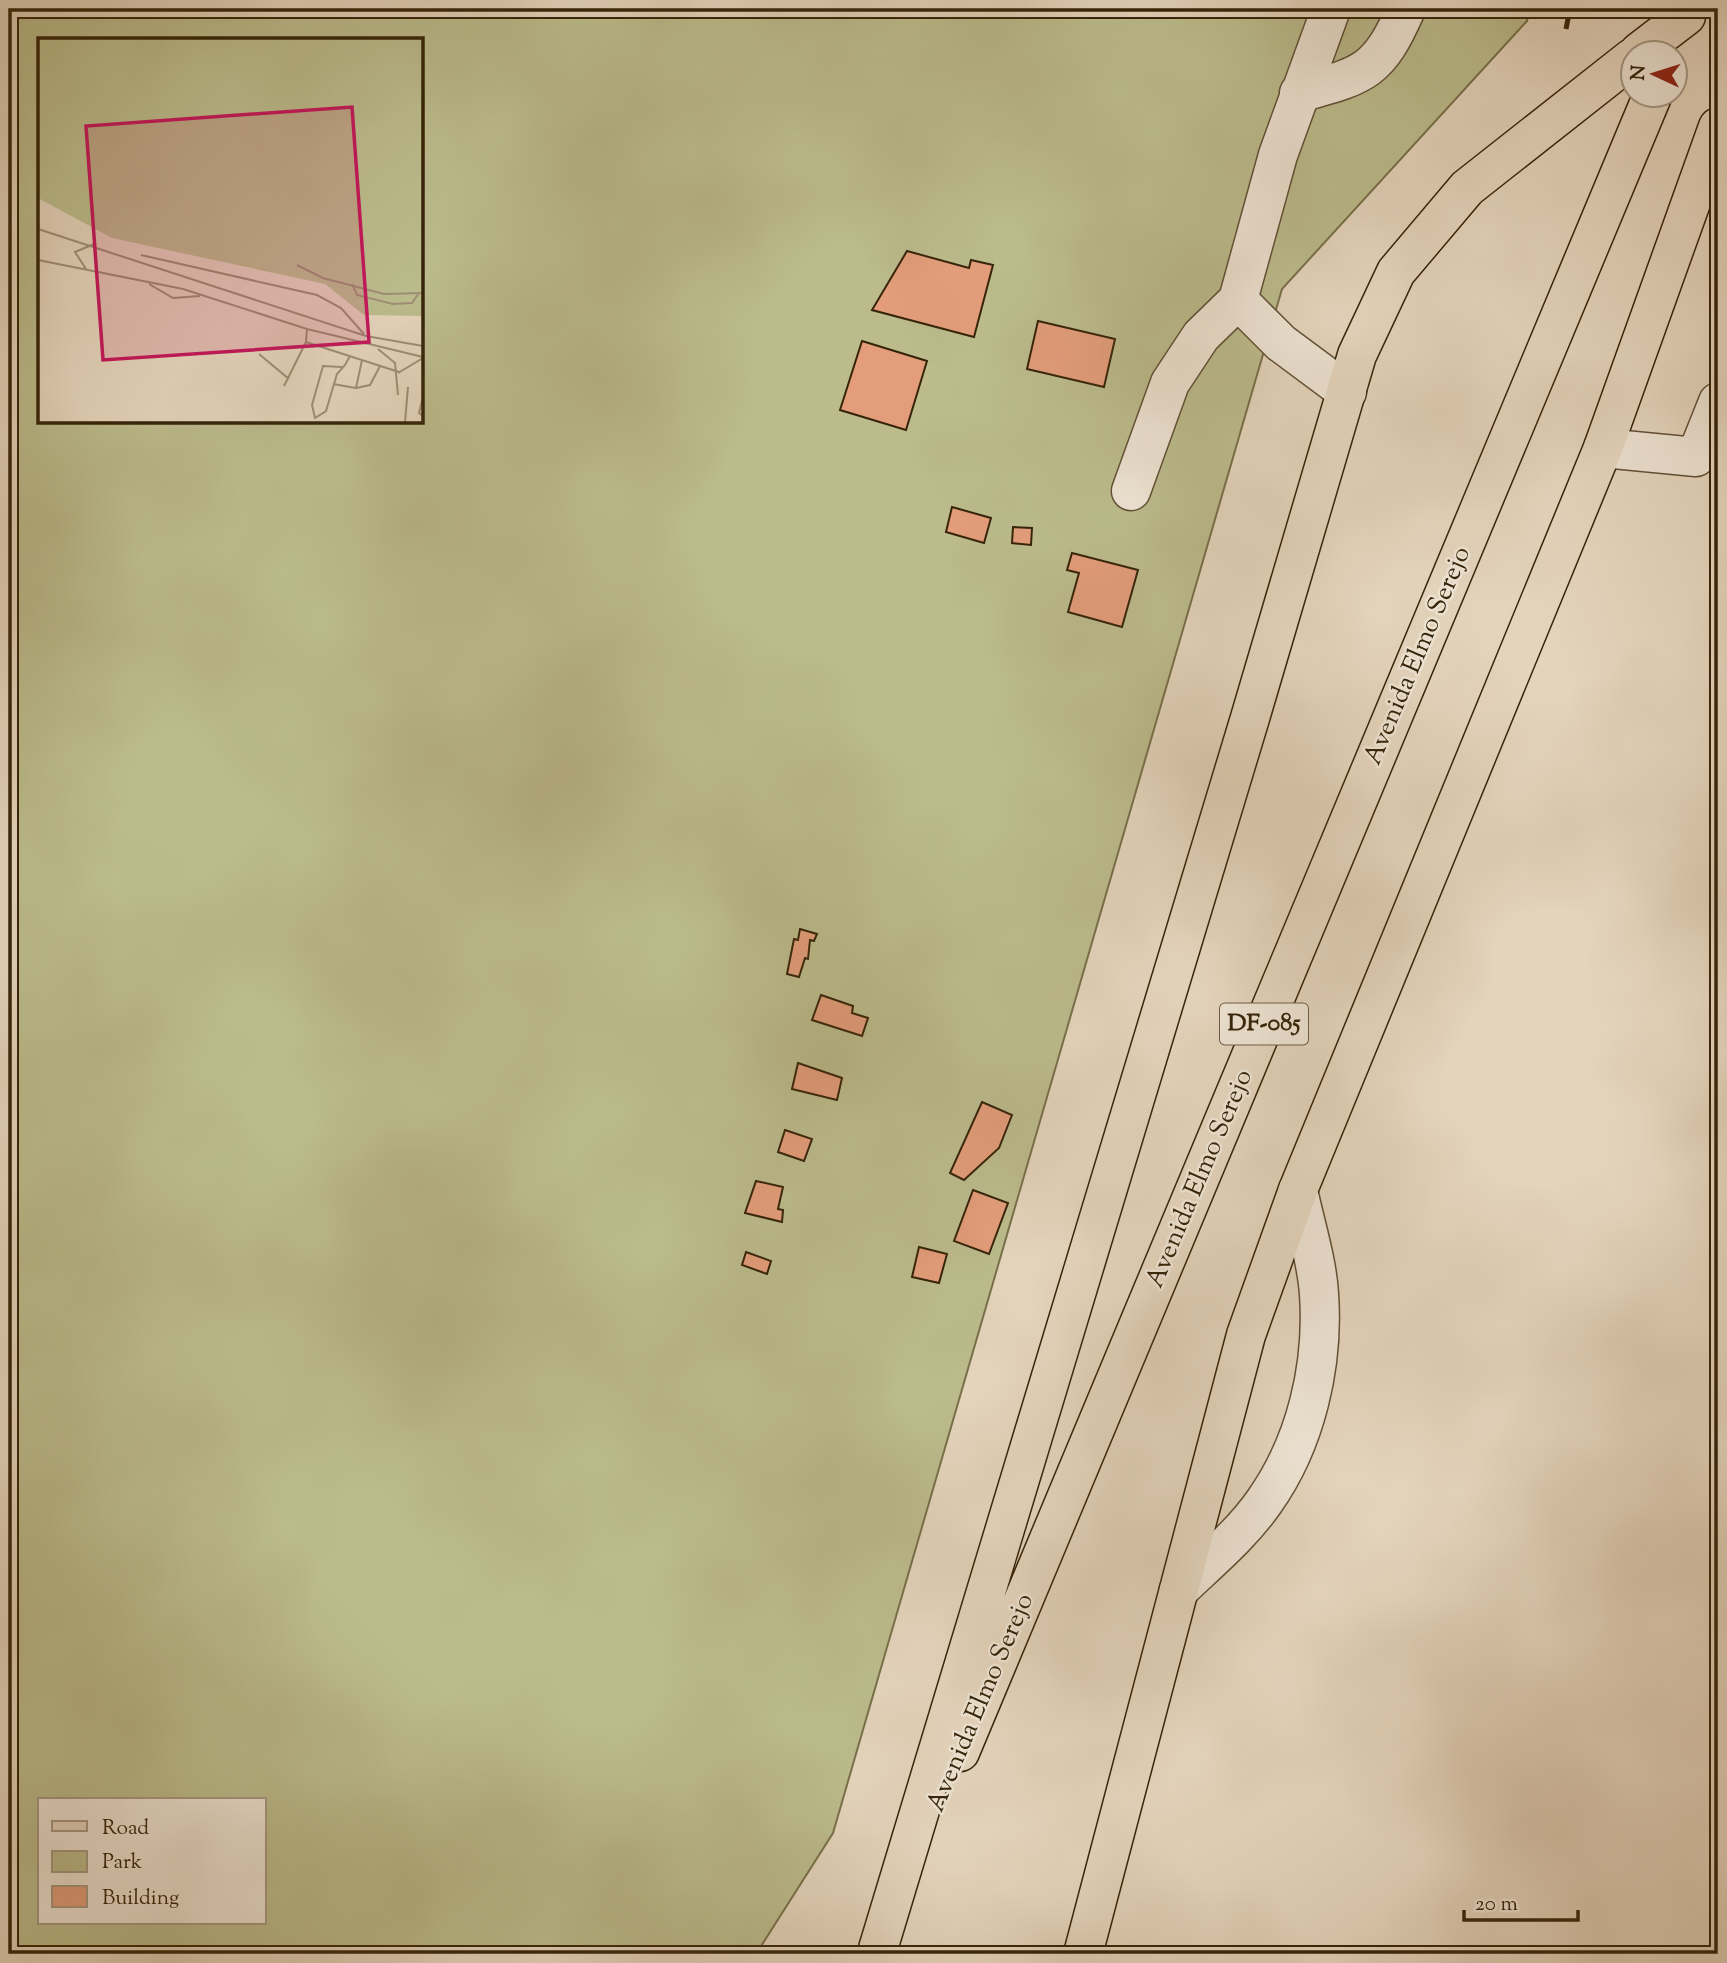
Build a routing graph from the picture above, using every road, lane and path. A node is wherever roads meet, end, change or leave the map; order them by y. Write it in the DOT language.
graph roads {
  1 [pos="1331,9"];
  2 [pos="1406,9"];
  3 [pos="1687,12"];
  4 [pos="1656,38"];
  5 [pos="1677,38"];
  6 [pos="1618,70"];
  7 [pos="1299,93"];
  8 [pos="1647,108"];
  9 [pos="1718,127"];
  10 [pos="1238,300"];
  11 [pos="1347,392"];
  12 [pos="1718,402"];
  13 [pos="1603,448"];
  14 [pos="1707,462"];
  15 [pos="1131,491"];
  16 [pos="1298,1190"];
  17 [pos="1179,1590"];
  18 [pos="877,1952"];
  19 [pos="1083,1954"];
  1 -- 7 [label="lane"];
  2 -- 7 [label="lane"];
  3 -- 4 [label="main road"];
  3 -- 5 [label="main road"];
  6 -- 11 [label="main road"];
  7 -- 10 [label="lane"];
  8 -- 18 [label="main road, Avenida Elmo Serejo / DF-085"];
  9 -- 13 [label="main road"];
  10 -- 11 [label="lane"];
  10 -- 15 [label="lane"];
  11 -- 18 [label="main road"];
  12 -- 14 [label="lane"];
  13 -- 14 [label="lane"];
  13 -- 16 [label="main road"];
  16 -- 17 [label="main road"];
  16 -- 17 [label="lane"];
  17 -- 19 [label="main road"];
}
